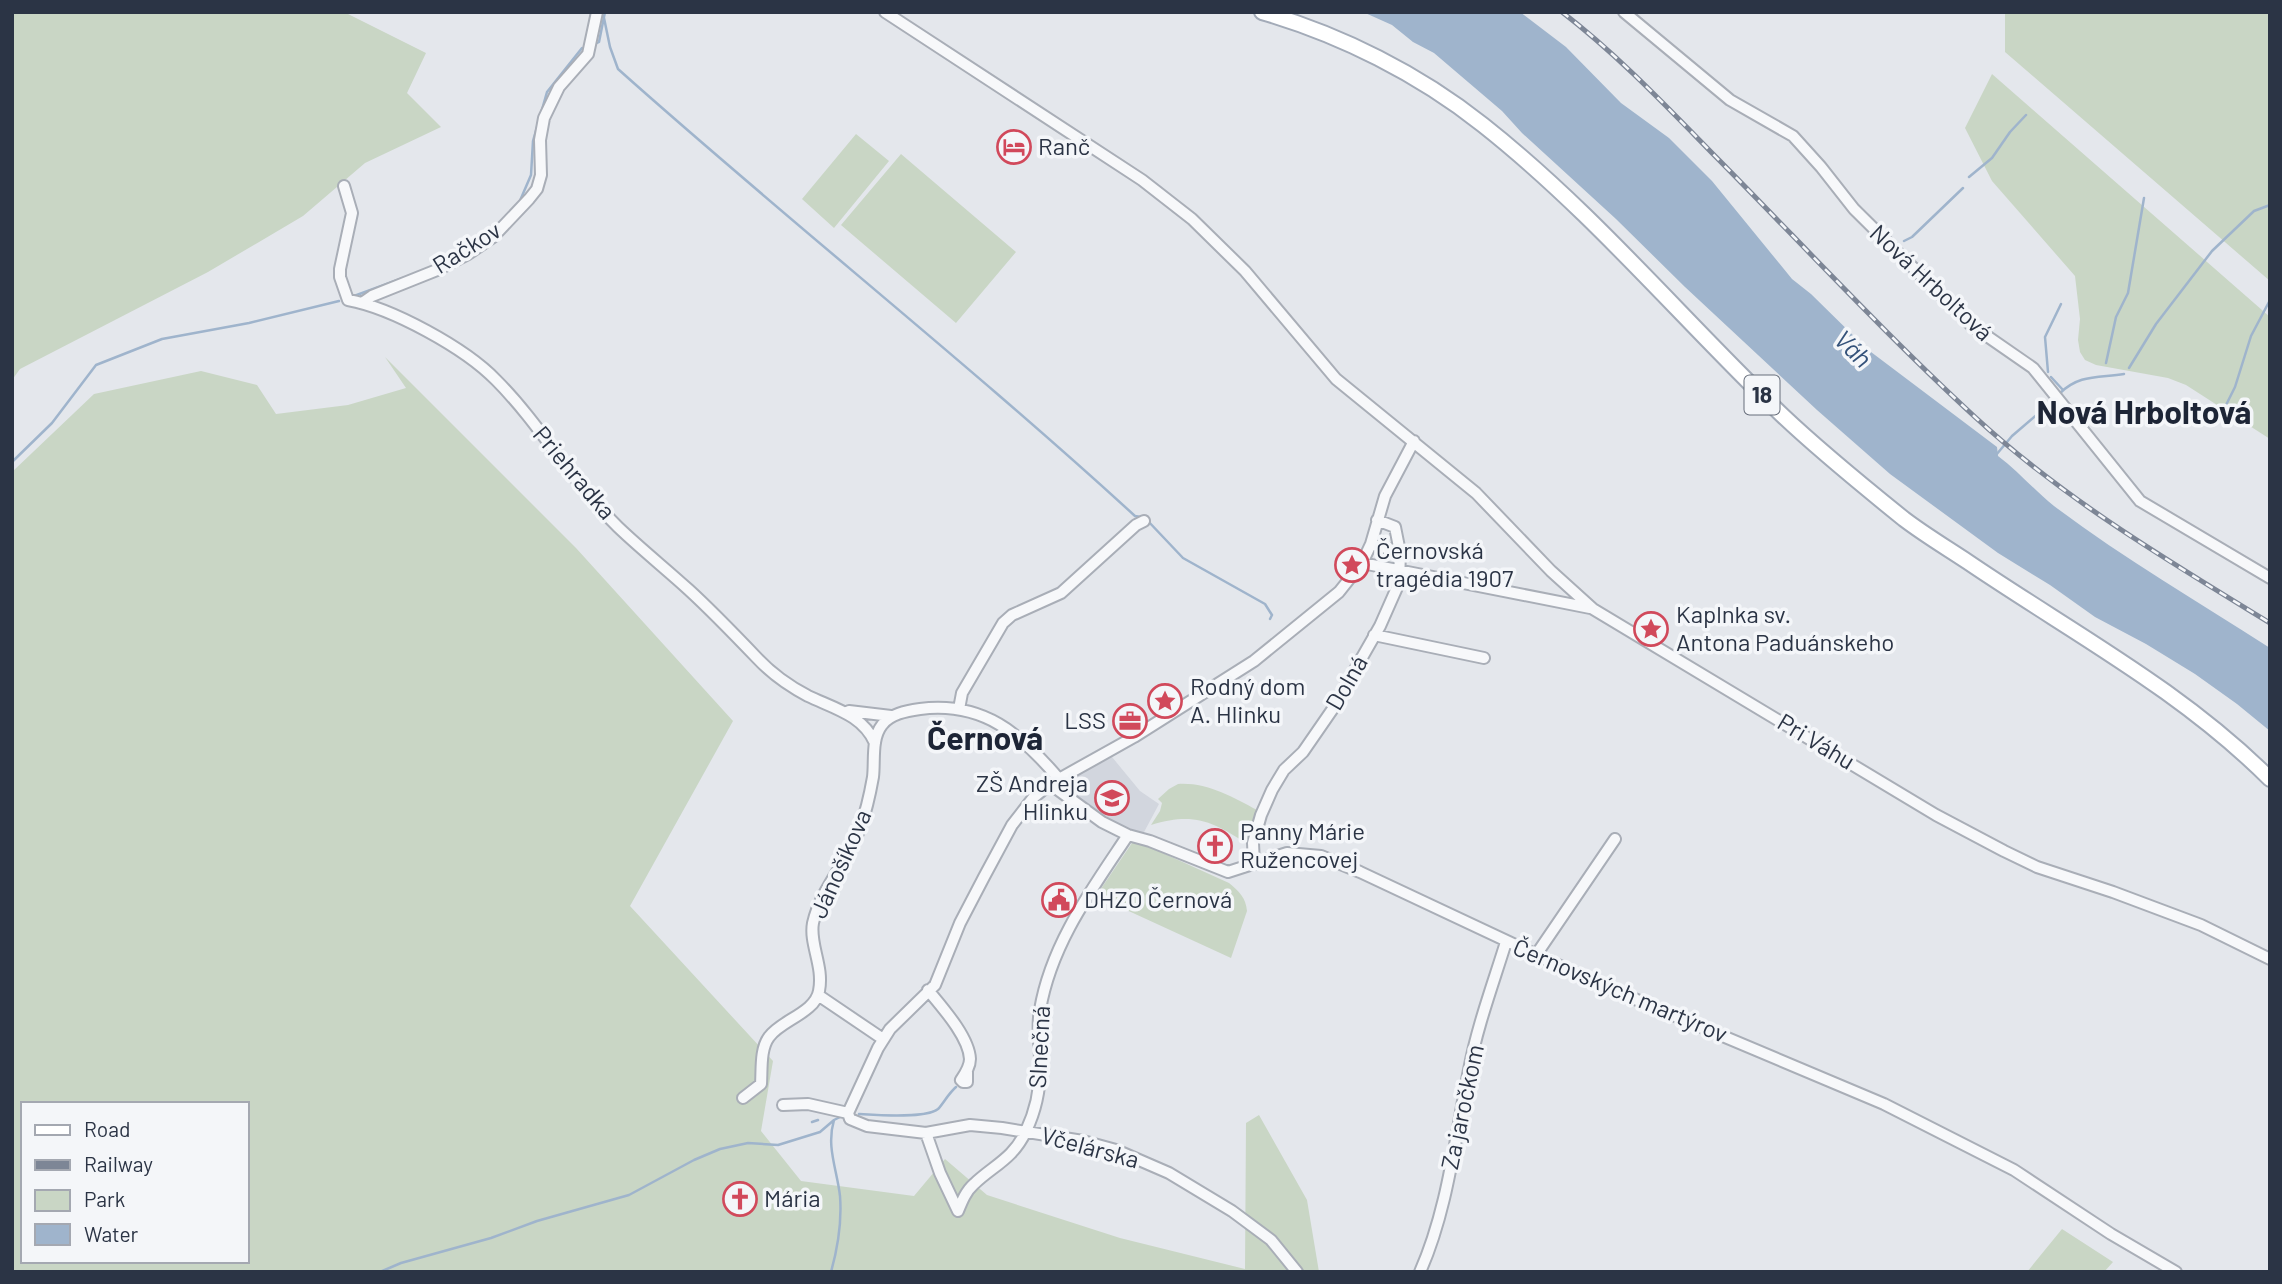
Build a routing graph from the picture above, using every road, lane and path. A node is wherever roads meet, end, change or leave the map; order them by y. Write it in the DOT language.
graph roads {
  1 [pos="597,12"];
  2 [pos="885,12"];
  3 [pos="1262,12"];
  4 [pos="1623,12"];
  5 [pos="344,186"];
  6 [pos="362,303"];
  7 [pos="1414,441"];
  8 [pos="1377,520"];
  9 [pos="1144,521"];
  10 [pos="1371,544"];
  11 [pos="1400,552"];
  12 [pos="1362,563"];
  13 [pos="1400,571"];
  14 [pos="2270,578"];
  15 [pos="1593,608"];
  16 [pos="1374,635"];
  17 [pos="1484,658"];
  18 [pos="832,706"];
  19 [pos="959,709"];
  20 [pos="891,716"];
  21 [pos="875,743"];
  22 [pos="2270,779"];
  23 [pos="1055,781"];
  24 [pos="1128,835"];
  25 [pos="1615,839"];
  26 [pos="1254,864"];
  27 [pos="1506,942"];
  28 [pos="1536,955"];
  29 [pos="2270,958"];
  30 [pos="932,988"];
  31 [pos="818,995"];
  32 [pos="883,1040"];
  33 [pos="967,1072"];
  34 [pos="743,1098"];
  35 [pos="783,1105"];
  36 [pos="849,1116"];
  37 [pos="1026,1131"];
  38 [pos="926,1133"];
  39 [pos="1297,1272"];
  40 [pos="1420,1272"];
  41 [pos="2176,1272"];
  1 -- 6 [label="street, Račkov"];
  2 -- 7 [label="street, Pri Váhu"];
  3 -- 22 [label="main road, 18"];
  4 -- 14 [label="street, Nová Hrboltová"];
  5 -- 6 [label="street, Priehradka"];
  6 -- 18 [label="street, Priehradka"];
  7 -- 8 [label="street"];
  7 -- 15 [label="street, Pri Váhu"];
  8 -- 10 [label="street"];
  8 -- 11 [label="street"];
  9 -- 19 [label="street"];
  10 -- 11 [label="street"];
  10 -- 12 [label="street"];
  11 -- 13 [label="street, Dolná"];
  12 -- 13 [label="street"];
  12 -- 23 [label="street"];
  13 -- 15 [label="street"];
  13 -- 16 [label="street, Dolná"];
  15 -- 29 [label="street, Pri Váhu"];
  16 -- 17 [label="street"];
  16 -- 26 [label="street, Dolná"];
  18 -- 20 [label="street"];
  18 -- 21 [label="street, Priehradka"];
  19 -- 20 [label="street"];
  19 -- 23 [label="street"];
  20 -- 21 [label="street, Jánošíkova"];
  21 -- 31 [label="street, Jánošíkova"];
  23 -- 24 [label="street, Černovských martýrov"];
  23 -- 30 [label="street"];
  24 -- 26 [label="street, Černovských martýrov"];
  24 -- 37 [label="street, Slnečná"];
  25 -- 28 [label="street"];
  26 -- 27 [label="street, Černovských martýrov"];
  27 -- 28 [label="street, Černovských martýrov"];
  27 -- 40 [label="street, Za jaročkom"];
  28 -- 41 [label="street, Černovských martýrov"];
  30 -- 32 [label="street"];
  30 -- 33 [label="street"];
  31 -- 32 [label="street"];
  31 -- 34 [label="street"];
  32 -- 36 [label="street"];
  35 -- 36 [label="street, Včelárska"];
  36 -- 38 [label="street, Včelárska"];
  37 -- 38 [label="street, Včelárska"];
  37 -- 38 [label="street, Slnečná"];
  37 -- 39 [label="street, Včelárska"];
}
